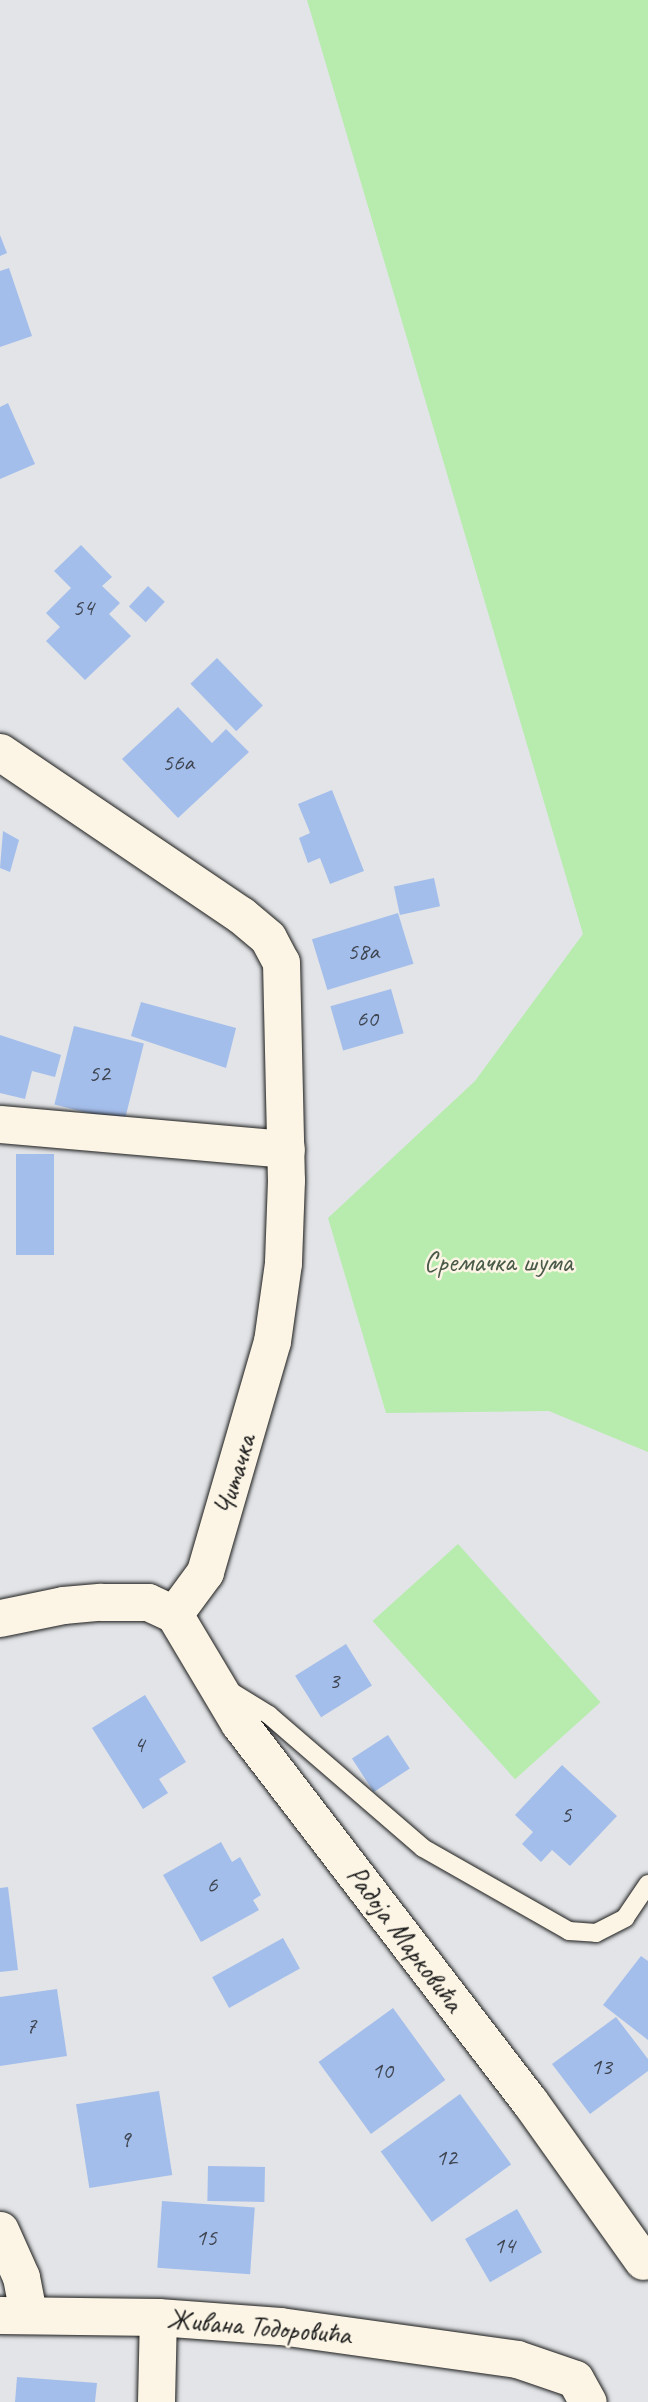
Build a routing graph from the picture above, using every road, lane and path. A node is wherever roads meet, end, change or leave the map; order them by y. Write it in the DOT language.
graph roads {
  1 [pos="0,752"];
  2 [pos="0,1124"];
  3 [pos="286,1149"];
  4 [pos="174,1614"];
  5 [pos="0,1618"];
  6 [pos="216,1684"];
  7 [pos="648,1884"];
  8 [pos="0,2230"];
  9 [pos="643,2261"];
  10 [pos="14,2314"];
  11 [pos="158,2318"];
  12 [pos="156,2402"];
  13 [pos="588,2402"];
  1 -- 3 [label="street, Читачка"];
  2 -- 3 [label="street"];
  3 -- 4 [label="street, Читачка"];
  4 -- 5 [label="street"];
  4 -- 6 [label="street, Радоја Марковића"];
  6 -- 7 [label="lane"];
  6 -- 9 [label="street, Радоја Марковића"];
  8 -- 10 [label="street"];
  10 -- 11 [label="street, Живана Тодоровића"];
  11 -- 12 [label="street"];
  11 -- 13 [label="street, Живана Тодоровића"];
}
